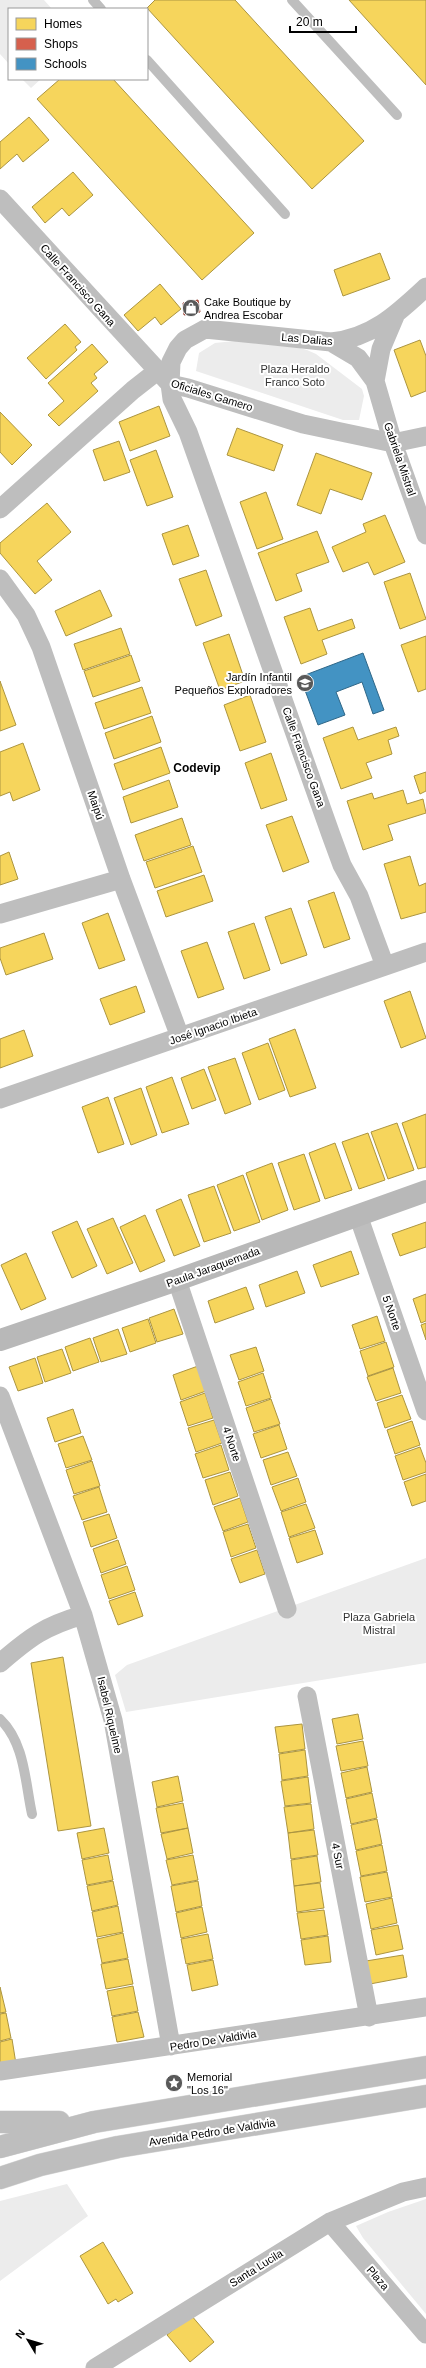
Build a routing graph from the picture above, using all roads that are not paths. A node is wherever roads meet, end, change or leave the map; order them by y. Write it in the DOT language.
graph roads {
  1 [pos="93,0"];
  2 [pos="292,0"];
  3 [pos="100,8"];
  4 [pos="148,61"];
  5 [pos="398,116"];
  6 [pos="0,199"];
  7 [pos="285,214"];
  8 [pos="426,287"];
  9 [pos="395,316"];
  10 [pos="331,342"];
  11 [pos="164,366"];
  12 [pos="375,381"];
  13 [pos="188,388"];
  14 [pos="188,432"];
  15 [pos="426,436"];
  16 [pos="393,443"];
  17 [pos="0,509"];
  18 [pos="426,535"];
  19 [pos="0,579"];
  20 [pos="121,879"];
  21 [pos="0,914"];
  22 [pos="426,952"];
  23 [pos="385,966"];
  24 [pos="180,1037"];
  25 [pos="0,1099"];
  26 [pos="426,1191"];
  27 [pos="358,1215"];
  28 [pos="177,1280"];
  29 [pos="0,1340"];
  30 [pos="0,1396"];
  31 [pos="426,1411"];
  32 [pos="287,1609"];
  33 [pos="83,1614"];
  34 [pos="0,1663"];
  35 [pos="307,1696"];
  36 [pos="0,1719"];
  37 [pos="32,1814"];
  38 [pos="426,2007"];
  39 [pos="369,2017"];
  40 [pos="171,2046"];
  41 [pos="426,2067"];
  42 [pos="0,2071"];
  43 [pos="426,2096"];
  44 [pos="0,2122"];
  45 [pos="94,2122"];
  46 [pos="0,2147"];
  47 [pos="0,2178"];
  48 [pos="426,2187"];
  49 [pos="330,2222"];
  50 [pos="426,2334"];
  51 [pos="94,2368"];
  1 -- 3 [label="lane"];
  2 -- 5 [label="lane"];
  4 -- 7 [label="lane"];
  6 -- 11 [label="street, Calle Francisco Gana"];
  8 -- 9 [label="street, Las Dalias"];
  9 -- 10 [label="street, Las Dalias"];
  9 -- 12 [label="street, Gabriela Mistral"];
  10 -- 11 [label="street, Las Dalias"];
  10 -- 12 [label="street, Gabriela Mistral"];
  11 -- 13 [label="street, Oficiales Gamero"];
  11 -- 14 [label="street, Calle Francisco Gana"];
  11 -- 17 [label="street"];
  12 -- 16 [label="street, Gabriela Mistral"];
  13 -- 14 [label="street, Calle Francisco Gana"];
  13 -- 16 [label="street, Oficiales Gamero"];
  14 -- 23 [label="street, Calle Francisco Gana"];
  15 -- 16 [label="street, Oficiales Gamero"];
  16 -- 18 [label="street, Gabriela Mistral"];
  19 -- 20 [label="street, Maipú"];
  20 -- 21 [label="street"];
  20 -- 24 [label="street, Maipú"];
  22 -- 23 [label="street, José Ignacio Ibieta"];
  23 -- 24 [label="street, José Ignacio Ibieta"];
  24 -- 25 [label="street, José Ignacio Ibieta"];
  26 -- 27 [label="street, Paula Jaraquemada"];
  27 -- 28 [label="street, Paula Jaraquemada"];
  27 -- 31 [label="street, 5 Norte"];
  28 -- 29 [label="street, Paula Jaraquemada"];
  28 -- 32 [label="street, 4 Norte"];
  30 -- 33 [label="street, Isabel Riquelme"];
  33 -- 34 [label="street"];
  33 -- 40 [label="street, Isabel Riquelme"];
  35 -- 39 [label="street, 4 Sur"];
  36 -- 37 [label="lane"];
  38 -- 39 [label="street, Pedro De Valdivia"];
  39 -- 40 [label="street, Pedro De Valdivia"];
  40 -- 42 [label="street, Pedro De Valdivia"];
  41 -- 45 [label="main road"];
  43 -- 47 [label="main road, Avenida Pedro de Valdivia"];
  44 -- 45 [label="main road"];
  45 -- 46 [label="main road"];
  48 -- 49 [label="street, Santa Lucila"];
  49 -- 50 [label="street, Plaza"];
  49 -- 51 [label="street, Santa Lucila"];
}
